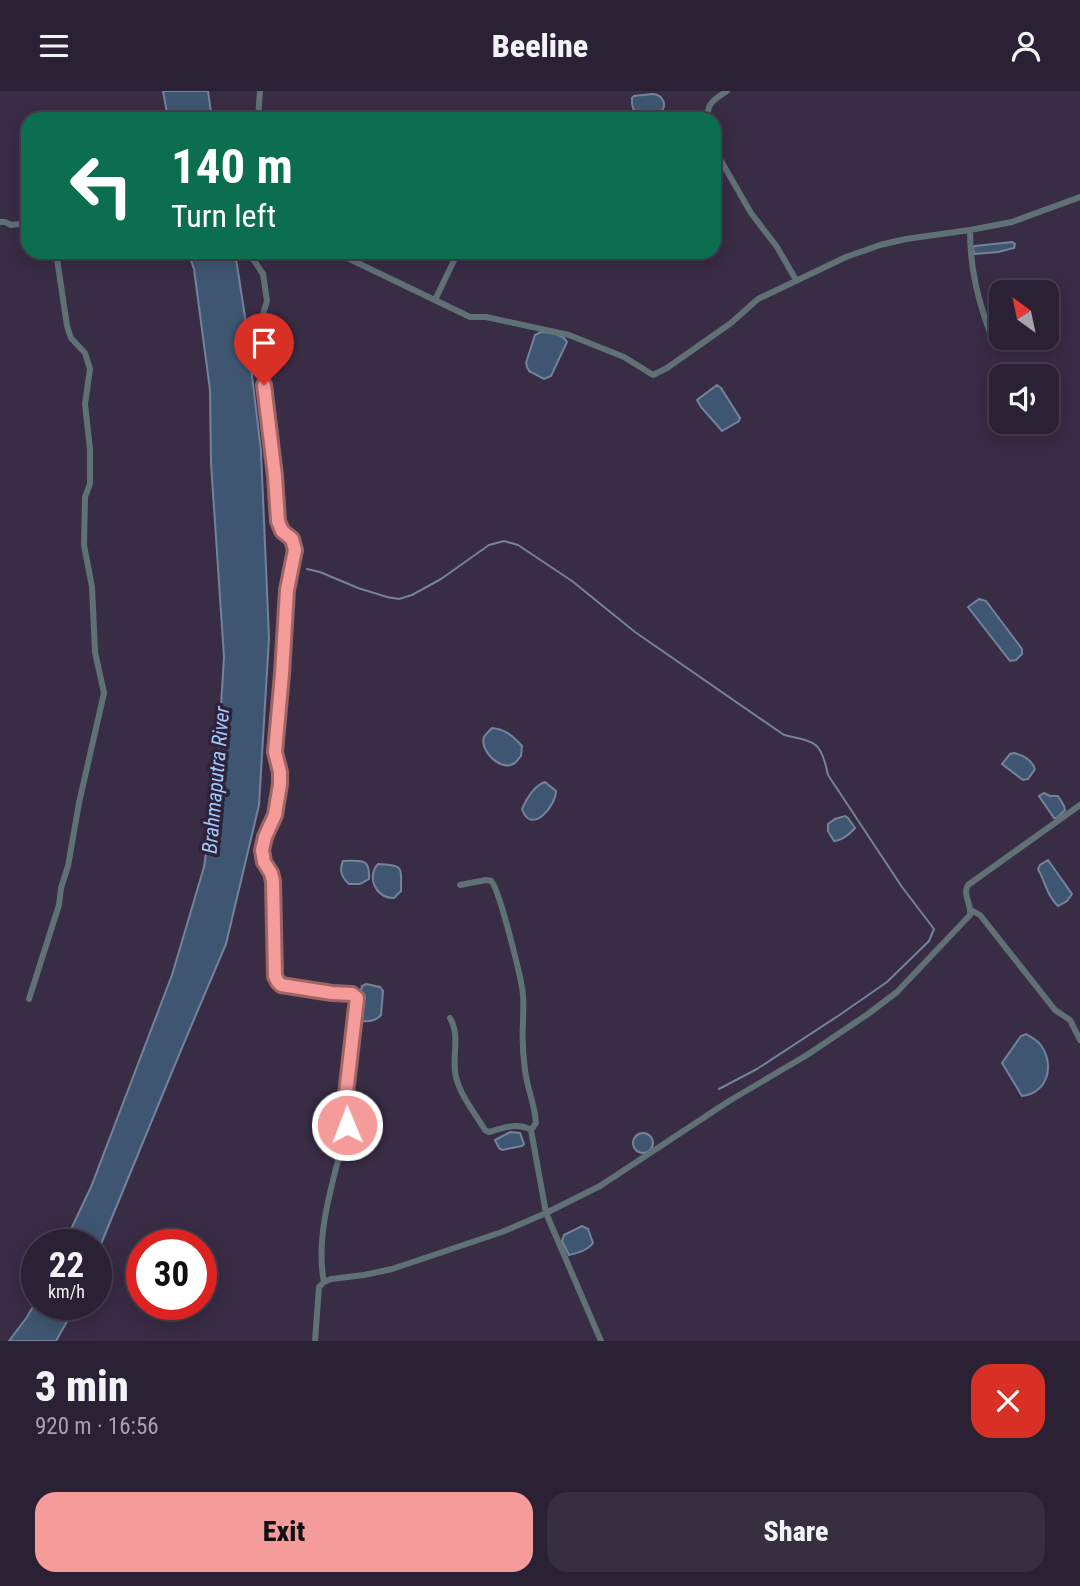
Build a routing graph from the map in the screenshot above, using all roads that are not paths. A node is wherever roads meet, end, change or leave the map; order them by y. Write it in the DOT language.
graph roads {
  1 [pos="260,91"];
  2 [pos="714,91"];
  3 [pos="727,91"];
  4 [pos="713,100"];
  5 [pos="258,112"];
  6 [pos="708,112"];
  7 [pos="721,162"];
  8 [pos="1080,197"];
  9 [pos="0,222"];
  10 [pos="21,224"];
  11 [pos="970,230"];
  12 [pos="57,259"];
  13 [pos="253,259"];
  14 [pos="349,259"];
  15 [pos="455,259"];
  16 [pos="796,280"];
  17 [pos="435,300"];
  18 [pos="989,329"];
  19 [pos="1080,805"];
  20 [pos="460,885"];
  21 [pos="971,910"];
  22 [pos="29,999"];
  23 [pos="450,1018"];
  24 [pos="1080,1039"];
  25 [pos="531,1130"];
  26 [pos="546,1213"];
  27 [pos="324,1282"];
  28 [pos="314,1341"];
  29 [pos="601,1341"];
  1 -- 5 [label="street"];
  2 -- 4 [label="street"];
  3 -- 4 [label="street"];
  4 -- 6 [label="street"];
  7 -- 16 [label="street"];
  8 -- 11 [label="street"];
  9 -- 10 [label="street"];
  11 -- 16 [label="street"];
  11 -- 18 [label="street"];
  12 -- 22 [label="street"];
  13 -- 27 [label="street"];
  14 -- 17 [label="street"];
  15 -- 17 [label="street"];
  16 -- 17 [label="street"];
  19 -- 21 [label="street"];
  20 -- 25 [label="street"];
  21 -- 24 [label="street"];
  21 -- 26 [label="street"];
  23 -- 25 [label="street"];
  25 -- 26 [label="street"];
  26 -- 27 [label="street"];
  26 -- 29 [label="street"];
  27 -- 28 [label="street"];
}
